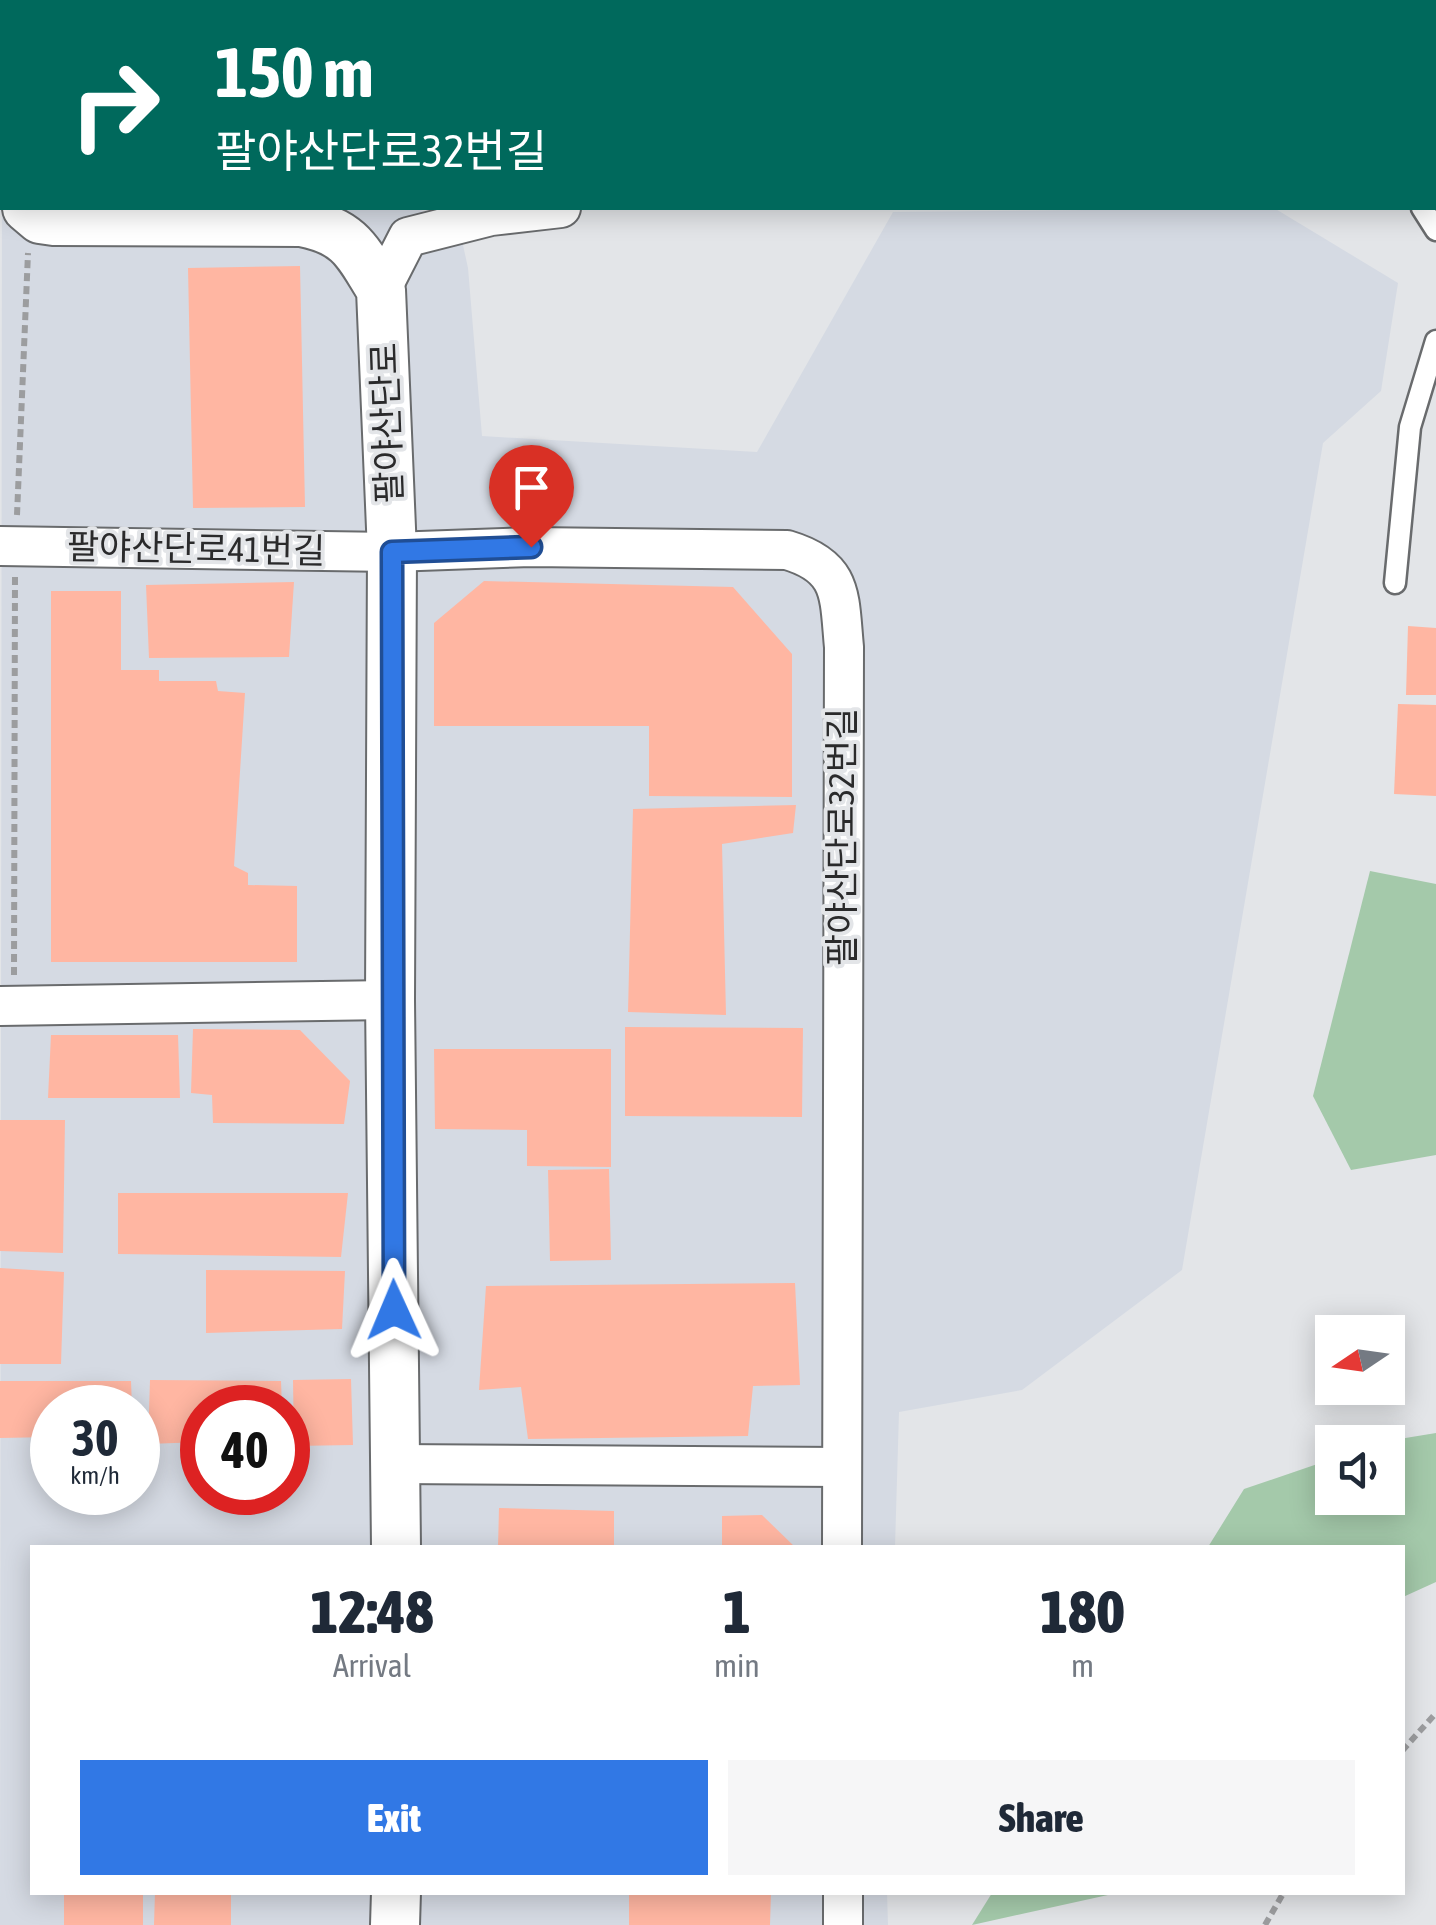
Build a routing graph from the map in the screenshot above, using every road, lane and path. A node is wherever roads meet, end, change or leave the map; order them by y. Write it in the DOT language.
graph roads {
  1 [pos="28,210"];
  2 [pos="544,210"];
  3 [pos="382,290"];
  4 [pos="1436,341"];
  5 [pos="8,546"];
  6 [pos="392,552"];
  7 [pos="1396,583"];
  8 [pos="390,1000"];
  9 [pos="7,1006"];
  10 [pos="396,1464"];
  11 [pos="842,1468"];
  12 [pos="396,1545"];
  13 [pos="842,1545"];
  14 [pos="1436,1713"];
  15 [pos="1405,1748"];
  16 [pos="396,1895"];
  17 [pos="1282,1895"];
  18 [pos="395,1925"];
  19 [pos="1265,1925"];
  1 -- 3 [label="street"];
  1 -- 5 [label="path"];
  2 -- 3 [label="street"];
  3 -- 6 [label="street, 팔야산단로"];
  4 -- 7 [label="lane"];
  5 -- 6 [label="street, 팔야산단로41번길"];
  5 -- 9 [label="path"];
  6 -- 8 [label="street, 팔야산단로"];
  6 -- 11 [label="street, 팔야산단로32번길"];
  8 -- 9 [label="street"];
  8 -- 10 [label="street, 팔야산단로"];
  10 -- 11 [label="street"];
  10 -- 12 [label="street, 팔야산단로"];
  11 -- 13 [label="street, 팔야산단로32번길"];
  14 -- 15 [label="path"];
  16 -- 18 [label="street"];
  17 -- 19 [label="path"];
}
